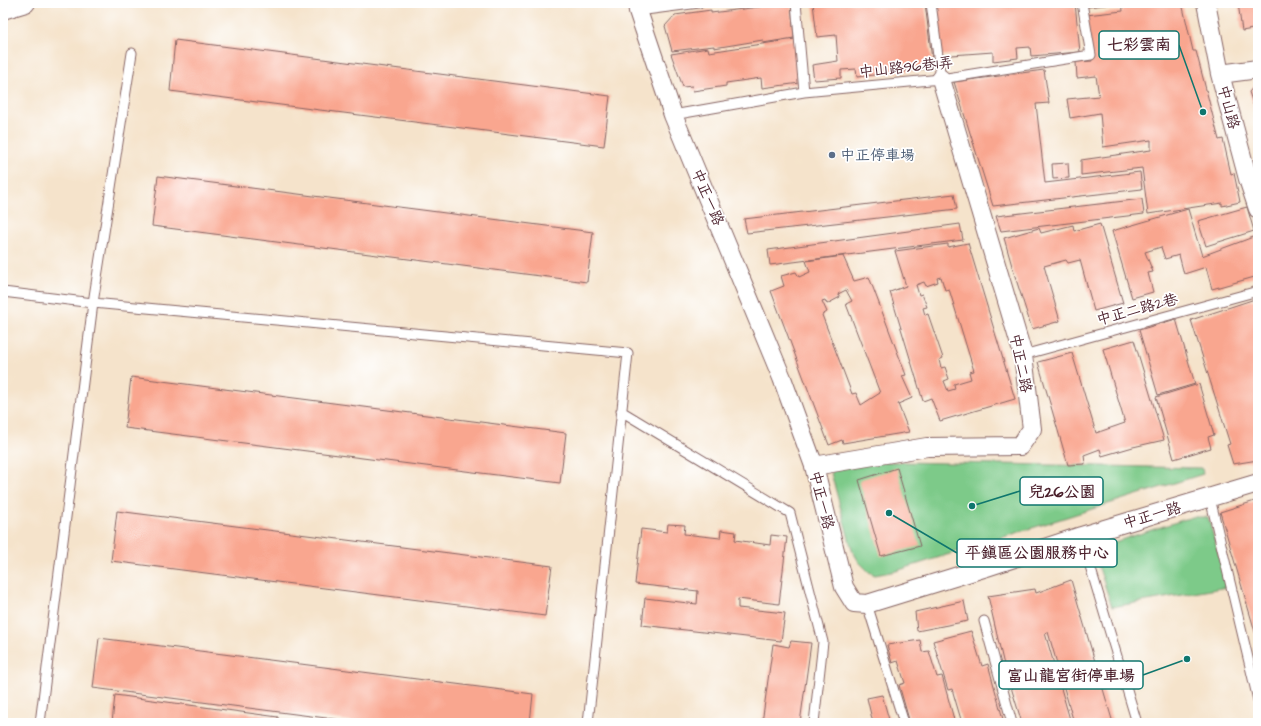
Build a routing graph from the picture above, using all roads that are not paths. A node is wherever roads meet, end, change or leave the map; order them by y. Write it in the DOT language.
graph roads {
  1 [pos="26,3"];
  2 [pos="699,3"];
  3 [pos="796,3"];
  4 [pos="931,3"];
  5 [pos="1082,3"];
  6 [pos="1206,3"];
  7 [pos="637,7"];
  8 [pos="3,10"];
  9 [pos="132,53"];
  10 [pos="1258,69"];
  11 [pos="1220,74"];
  12 [pos="941,78"];
  13 [pos="804,92"];
  14 [pos="674,115"];
  15 [pos="1258,208"];
  16 [pos="1258,291"];
  17 [pos="3,292"];
  18 [pos="93,303"];
  19 [pos="1023,355"];
  20 [pos="621,411"];
  21 [pos="814,466"];
  22 [pos="1258,484"];
  23 [pos="1210,498"];
  24 [pos="1081,536"];
  25 [pos="867,604"];
  26 [pos="984,621"];
  27 [pos="1258,700"];
  28 [pos="40,723"];
  29 [pos="588,723"];
  30 [pos="814,723"];
  31 [pos="904,723"];
  32 [pos="1012,723"];
  33 [pos="1137,723"];
  1 -- 8 [label="street"];
  2 -- 7 [label="lane"];
  3 -- 13 [label="lane"];
  4 -- 12 [label="lane"];
  5 -- 12 [label="lane, 中山路96巷1弄"];
  6 -- 11 [label="street, 中山路"];
  7 -- 14 [label="street, 中正一路"];
  9 -- 18 [label="lane"];
  10 -- 11 [label="street"];
  11 -- 15 [label="street, 中山路"];
  12 -- 13 [label="lane, 中山路96巷1弄"];
  12 -- 19 [label="street, 中正二路"];
  13 -- 14 [label="lane, 中山路96巷1弄"];
  14 -- 21 [label="street, 中正一路"];
  16 -- 19 [label="lane, 中正二路2巷"];
  17 -- 18 [label="lane"];
  18 -- 20 [label="lane"];
  18 -- 28 [label="lane"];
  19 -- 21 [label="street, 中正二路"];
  20 -- 29 [label="lane"];
  20 -- 30 [label="lane"];
  21 -- 25 [label="street, 中正一路"];
  22 -- 23 [label="street, 中正一路"];
  23 -- 24 [label="street, 中正一路"];
  23 -- 27 [label="lane"];
  24 -- 25 [label="street, 中正一路"];
  24 -- 33 [label="lane"];
  25 -- 31 [label="lane"];
  26 -- 32 [label="lane"];
}
